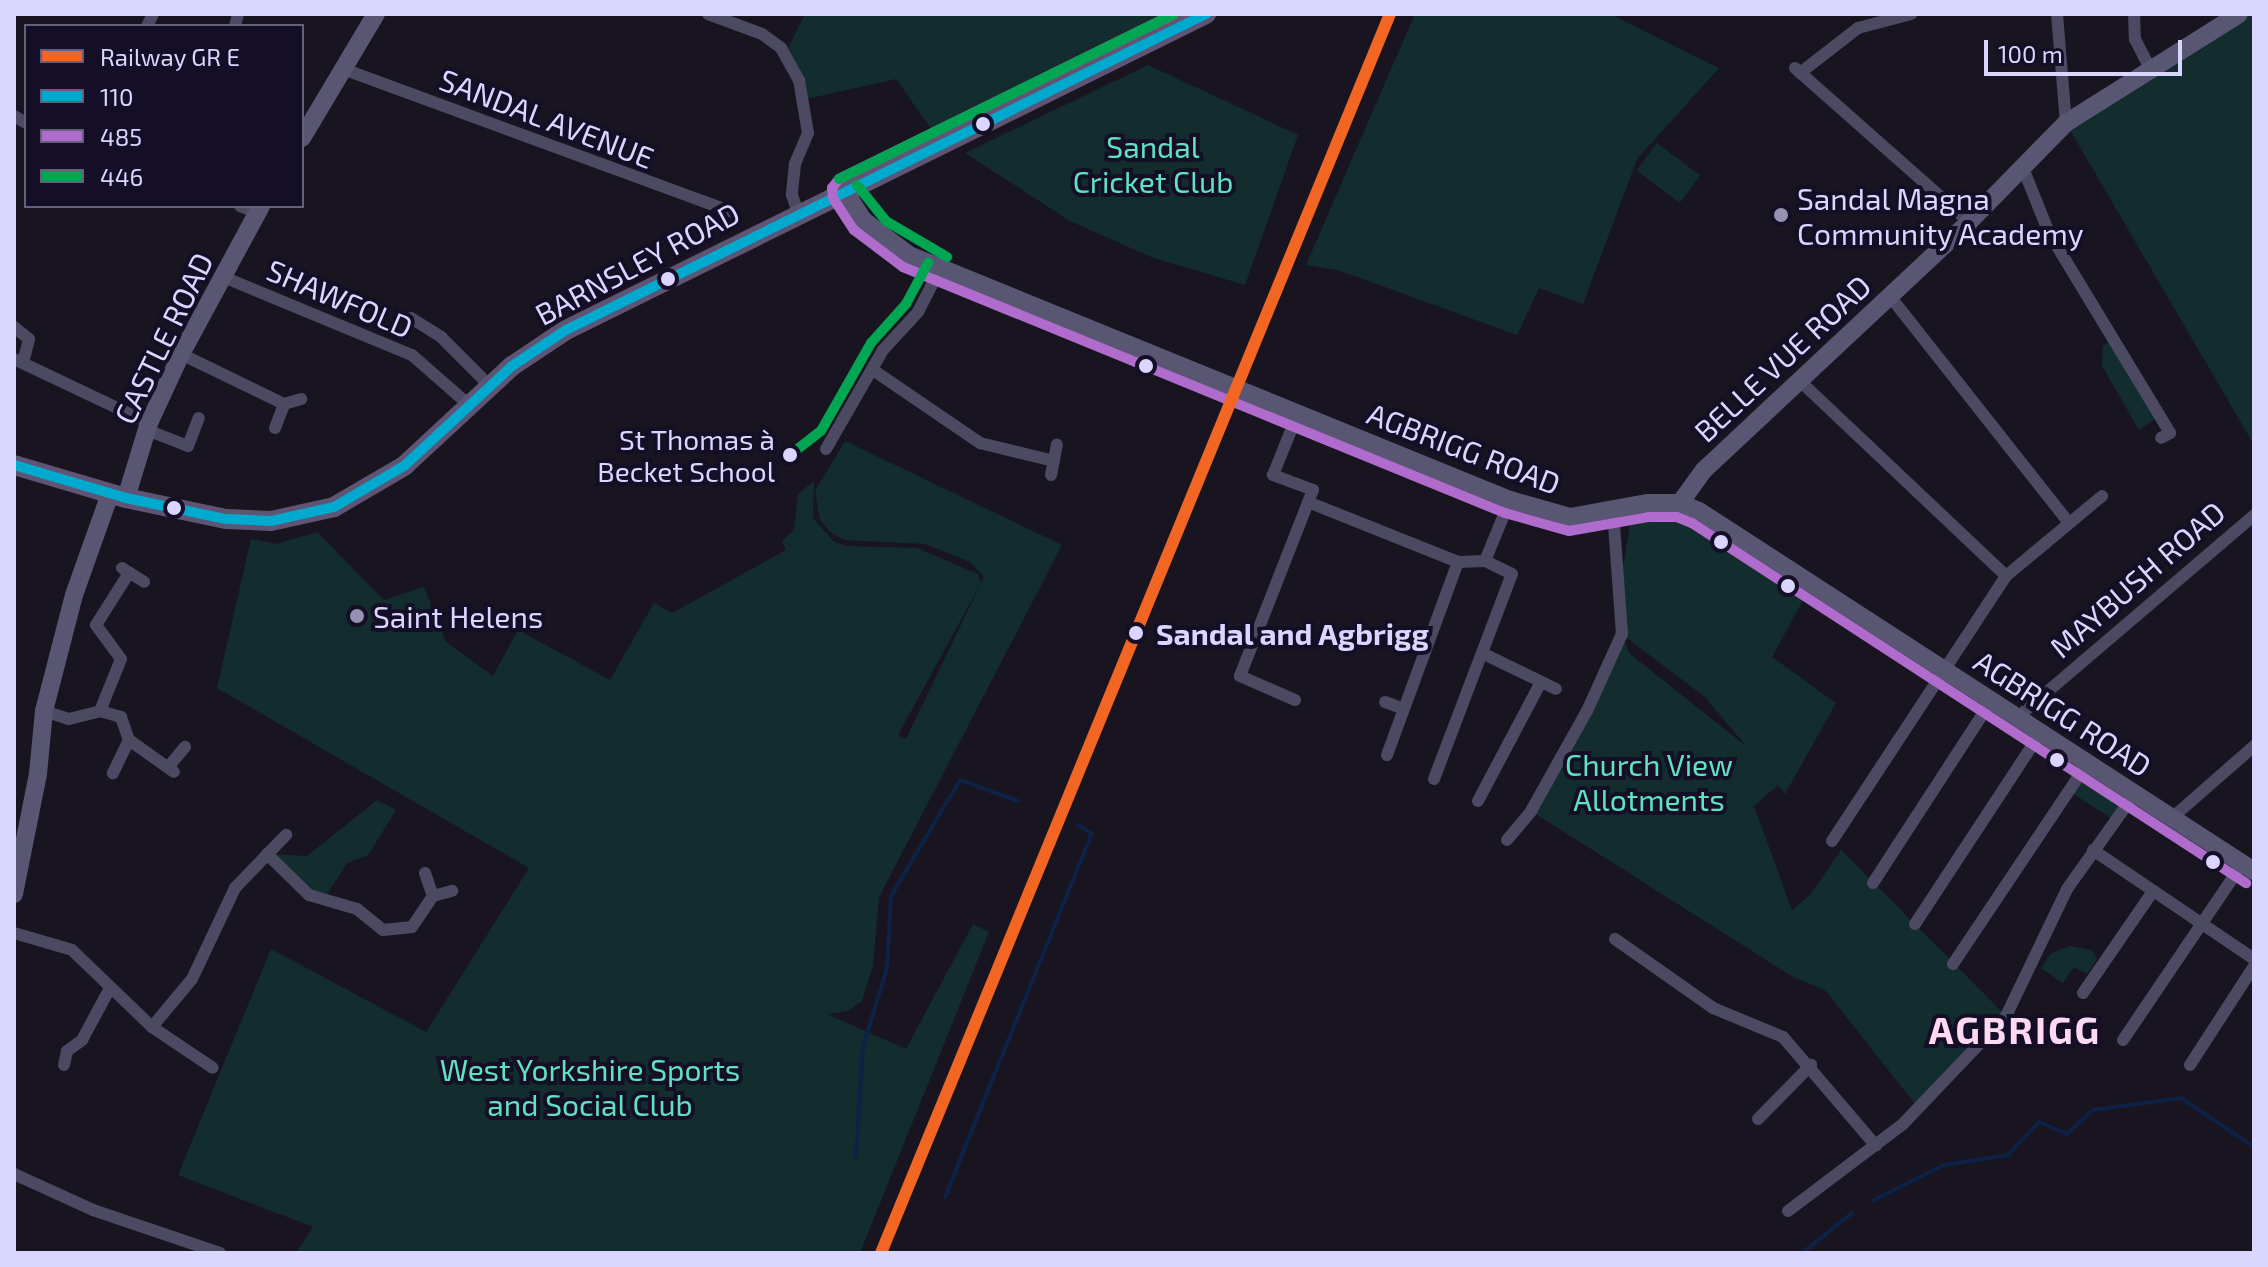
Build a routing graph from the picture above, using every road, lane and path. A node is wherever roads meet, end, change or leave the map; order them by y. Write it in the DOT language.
graph roads {
  1 [pos="376,14"];
  2 [pos="708,14"];
  3 [pos="1206,14"];
  4 [pos="1911,14"];
  5 [pos="2057,14"];
  6 [pos="2134,14"];
  7 [pos="2239,14"];
  8 [pos="346,70"];
  9 [pos="2151,70"];
  10 [pos="2066,123"];
  11 [pos="304,135"];
  12 [pos="2023,168"];
  13 [pos="845,192"];
  14 [pos="253,208"];
  15 [pos="730,211"];
  16 [pos="799,215"];
  17 [pos="1969,222"];
  18 [pos="940,269"];
  19 [pos="221,276"];
  20 [pos="1889,295"];
  21 [pos="411,318"];
  22 [pos="14,327"];
  23 [pos="181,354"];
  24 [pos="19,361"];
  25 [pos="873,370"];
  26 [pos="1800,381"];
  27 [pos="491,387"];
  28 [pos="301,399"];
  29 [pos="284,404"];
  30 [pos="470,406"];
  31 [pos="1298,413"];
  32 [pos="199,418"];
  33 [pos="148,427"];
  34 [pos="275,428"];
  35 [pos="2161,438"];
  36 [pos="1057,445"];
  37 [pos="826,449"];
  38 [pos="1054,461"];
  39 [pos="14,465"];
  40 [pos="1051,475"];
  41 [pos="118,496"];
  42 [pos="2102,496"];
  43 [pos="1510,500"];
  44 [pos="1308,502"];
  45 [pos="1680,503"];
  46 [pos="1613,510"];
  47 [pos="2254,515"];
  48 [pos="2068,522"];
  49 [pos="1485,561"];
  50 [pos="1458,562"];
  51 [pos="2006,576"];
  52 [pos="144,582"];
  53 [pos="1482,653"];
  54 [pos="1943,669"];
  55 [pos="1541,682"];
  56 [pos="1556,689"];
  57 [pos="1295,700"];
  58 [pos="1992,700"];
  59 [pos="1385,702"];
  60 [pos="1404,709"];
  61 [pos="44,711"];
  62 [pos="100,711"];
  63 [pos="2019,716"];
  64 [pos="2042,731"];
  65 [pos="129,740"];
  66 [pos="2254,746"];
  67 [pos="185,747"];
  68 [pos="1387,755"];
  69 [pos="2089,761"];
  70 [pos="113,773"];
  71 [pos="1434,779"];
  72 [pos="2136,792"];
  73 [pos="1478,801"];
  74 [pos="2173,817"];
  75 [pos="286,835"];
  76 [pos="1507,840"];
  77 [pos="1832,841"];
  78 [pos="2093,850"];
  79 [pos="18,851"];
  80 [pos="267,854"];
  81 [pos="2248,868"];
  82 [pos="425,873"];
  83 [pos="1873,883"];
  84 [pos="452,891"];
  85 [pos="2153,891"];
  86 [pos="14,894"];
  87 [pos="433,896"];
  88 [pos="1983,921"];
  89 [pos="2202,922"];
  90 [pos="1915,924"];
  91 [pos="1996,930"];
  92 [pos="14,933"];
  93 [pos="1615,939"];
  94 [pos="2254,959"];
  95 [pos="1953,964"];
  96 [pos="2254,966"];
  97 [pos="110,988"];
  98 [pos="2083,993"];
  99 [pos="152,1027"];
  100 [pos="2123,1040"];
  101 [pos="64,1065"];
  102 [pos="1811,1065"];
  103 [pos="2190,1065"];
  104 [pos="213,1068"];
  105 [pos="1758,1119"];
  106 [pos="1876,1146"];
  107 [pos="14,1174"];
  108 [pos="1788,1211"];
  109 [pos="220,1253"];
  1 -- 8 [label="street"];
  2 -- 16 [label="street"];
  3 -- 13 [label="main road, BARNSLEY ROAD"];
  4 -- 17 [label="street"];
  5 -- 10 [label="street"];
  6 -- 9 [label="street"];
  7 -- 9 [label="street, BELLE VUE ROAD"];
  8 -- 11 [label="street"];
  8 -- 15 [label="street, SANDAL AVENUE"];
  9 -- 10 [label="street, BELLE VUE ROAD"];
  10 -- 12 [label="street, BELLE VUE ROAD"];
  12 -- 17 [label="street, BELLE VUE ROAD"];
  12 -- 35 [label="street"];
  13 -- 16 [label="main road, BARNSLEY ROAD"];
  13 -- 18 [label="street, AGBRIGG ROAD"];
  14 -- 19 [label="street, CASTLE ROAD"];
  16 -- 27 [label="main road, BARNSLEY ROAD"];
  17 -- 20 [label="street, BELLE VUE ROAD"];
  18 -- 25 [label="street"];
  18 -- 31 [label="street, AGBRIGG ROAD"];
  19 -- 23 [label="street, CASTLE ROAD"];
  19 -- 30 [label="street, SHAWFOLD"];
  20 -- 26 [label="street, BELLE VUE ROAD"];
  20 -- 48 [label="street"];
  21 -- 27 [label="street"];
  22 -- 24 [label="street"];
  23 -- 29 [label="street"];
  23 -- 33 [label="street, CASTLE ROAD"];
  24 -- 33 [label="street"];
  25 -- 37 [label="street"];
  25 -- 38 [label="street"];
  26 -- 45 [label="street, BELLE VUE ROAD"];
  26 -- 51 [label="street"];
  27 -- 30 [label="main road, BARNSLEY ROAD"];
  28 -- 29 [label="street"];
  29 -- 34 [label="street"];
  30 -- 41 [label="main road, BARNSLEY ROAD"];
  31 -- 43 [label="street, AGBRIGG ROAD"];
  31 -- 44 [label="street"];
  32 -- 33 [label="street"];
  33 -- 41 [label="street, CASTLE ROAD"];
  36 -- 38 [label="street"];
  38 -- 40 [label="street"];
  39 -- 41 [label="main road, BARNSLEY ROAD"];
  41 -- 61 [label="street, CASTLE ROAD"];
  42 -- 48 [label="street"];
  43 -- 46 [label="street, AGBRIGG ROAD"];
  43 -- 49 [label="street"];
  44 -- 50 [label="street"];
  44 -- 57 [label="street"];
  45 -- 46 [label="street, AGBRIGG ROAD"];
  45 -- 54 [label="street, AGBRIGG ROAD"];
  46 -- 76 [label="street"];
  47 -- 63 [label="street, MAYBUSH ROAD"];
  48 -- 51 [label="street"];
  49 -- 50 [label="street"];
  49 -- 53 [label="street"];
  50 -- 60 [label="street"];
  51 -- 54 [label="street"];
  52 -- 62 [label="street"];
  53 -- 55 [label="street"];
  53 -- 71 [label="street"];
  54 -- 58 [label="street, AGBRIGG ROAD"];
  54 -- 77 [label="street"];
  55 -- 56 [label="street"];
  55 -- 73 [label="street"];
  58 -- 63 [label="street, AGBRIGG ROAD"];
  58 -- 83 [label="street"];
  59 -- 60 [label="street"];
  60 -- 68 [label="street"];
  61 -- 62 [label="street"];
  61 -- 79 [label="street, CASTLE ROAD"];
  62 -- 65 [label="street"];
  63 -- 64 [label="street, AGBRIGG ROAD"];
  64 -- 69 [label="street, AGBRIGG ROAD"];
  64 -- 90 [label="street"];
  65 -- 67 [label="street"];
  65 -- 70 [label="street"];
  66 -- 74 [label="street"];
  69 -- 72 [label="street, AGBRIGG ROAD"];
  69 -- 88 [label="street"];
  72 -- 74 [label="street, AGBRIGG ROAD"];
  72 -- 78 [label="street"];
  74 -- 81 [label="street, AGBRIGG ROAD"];
  75 -- 80 [label="street"];
  78 -- 85 [label="street"];
  78 -- 106 [label="street"];
  79 -- 86 [label="street, CASTLE ROAD"];
  80 -- 87 [label="street"];
  80 -- 99 [label="street"];
  81 -- 89 [label="street"];
  82 -- 87 [label="street"];
  84 -- 87 [label="street"];
  85 -- 89 [label="street"];
  85 -- 98 [label="street"];
  88 -- 91 [label="street"];
  88 -- 95 [label="street"];
  89 -- 94 [label="street"];
  89 -- 100 [label="street"];
  92 -- 97 [label="street"];
  93 -- 102 [label="street"];
  96 -- 103 [label="street"];
  97 -- 99 [label="street"];
  97 -- 101 [label="street"];
  99 -- 104 [label="street"];
  102 -- 105 [label="street"];
  102 -- 106 [label="street"];
  106 -- 108 [label="street"];
  107 -- 109 [label="street"];
}
